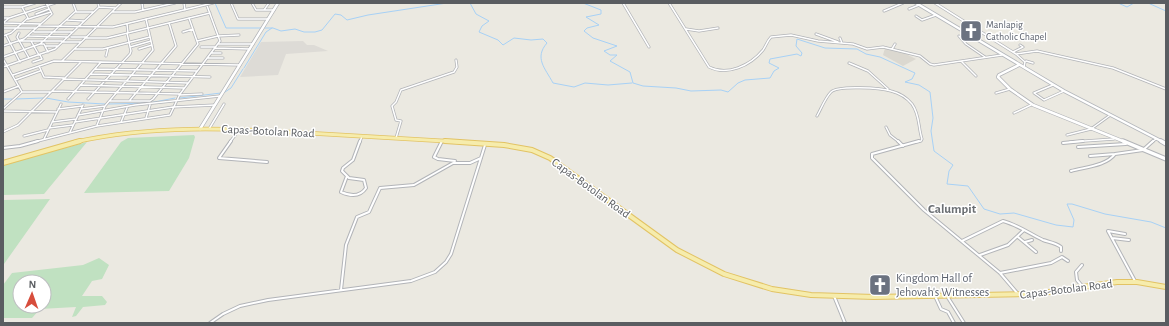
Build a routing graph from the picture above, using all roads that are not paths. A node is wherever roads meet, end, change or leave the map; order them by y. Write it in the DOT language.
graph roads {
  1 [pos="35,3"];
  2 [pos="46,3"];
  3 [pos="56,3"];
  4 [pos="73,3"];
  5 [pos="98,3"];
  6 [pos="121,3"];
  7 [pos="142,3"];
  8 [pos="175,3"];
  9 [pos="184,3"];
  10 [pos="213,3"];
  11 [pos="231,3"];
  12 [pos="252,3"];
  13 [pos="269,3"];
  14 [pos="278,3"];
  15 [pos="623,3"];
  16 [pos="669,3"];
  17 [pos="903,3"];
  18 [pos="935,3"];
  19 [pos="164,4"];
  20 [pos="206,4"];
  21 [pos="917,4"];
  22 [pos="47,6"];
  23 [pos="3,7"];
  24 [pos="22,7"];
  25 [pos="99,7"];
  26 [pos="117,8"];
  27 [pos="909,8"];
  28 [pos="49,9"];
  29 [pos="143,10"];
  30 [pos="185,10"];
  31 [pos="264,10"];
  32 [pos="274,10"];
  33 [pos="884,11"];
  34 [pos="26,12"];
  35 [pos="51,12"];
  36 [pos="75,12"];
  37 [pos="94,12"];
  38 [pos="112,12"];
  39 [pos="36,14"];
  40 [pos="210,14"];
  41 [pos="936,15"];
  42 [pos="916,16"];
  43 [pos="3,18"];
  44 [pos="9,18"];
  45 [pos="189,18"];
  46 [pos="28,19"];
  47 [pos="146,19"];
  48 [pos="268,19"];
  49 [pos="66,20"];
  50 [pos="85,21"];
  51 [pos="3,23"];
  52 [pos="169,23"];
  53 [pos="22,24"];
  54 [pos="41,24"];
  55 [pos="126,24"];
  56 [pos="39,26"];
  57 [pos="59,26"];
  58 [pos="78,26"];
  59 [pos="97,27"];
  60 [pos="3,28"];
  61 [pos="17,28"];
  62 [pos="36,28"];
  63 [pos="148,28"];
  64 [pos="718,28"];
  65 [pos="193,29"];
  66 [pos="685,29"];
  67 [pos="32,32"];
  68 [pos="53,32"];
  69 [pos="73,32"];
  70 [pos="184,32"];
  71 [pos="19,33"];
  72 [pos="128,33"];
  73 [pos="816,34"];
  74 [pos="239,35"];
  75 [pos="4,36"];
  76 [pos="27,36"];
  77 [pos="48,36"];
  78 [pos="218,36"];
  79 [pos="959,36"];
  80 [pos="68,37"];
  81 [pos="71,37"];
  82 [pos="150,37"];
  83 [pos="86,38"];
  84 [pos="840,38"];
  85 [pos="20,40"];
  86 [pos="31,41"];
  87 [pos="43,41"];
  88 [pos="151,41"];
  89 [pos="197,41"];
  90 [pos="62,42"];
  91 [pos="82,42"];
  92 [pos="839,42"];
  93 [pos="129,43"];
  94 [pos="842,43"];
  95 [pos="10,44"];
  96 [pos="40,44"];
  97 [pos="218,44"];
  98 [pos="253,44"];
  99 [pos="895,44"];
  100 [pos="152,45"];
  101 [pos="1020,45"];
  102 [pos="3,46"];
  103 [pos="33,46"];
  104 [pos="45,46"];
  105 [pos="58,46"];
  106 [pos="130,47"];
  107 [pos="201,47"];
  108 [pos="649,47"];
  109 [pos="108,48"];
  110 [pos="215,48"];
  111 [pos="75,49"];
  112 [pos="139,49"];
  113 [pos="250,49"];
  114 [pos="892,49"];
  115 [pos="24,50"];
  116 [pos="48,52"];
  117 [pos="1013,52"];
  118 [pos="14,53"];
  119 [pos="211,53"];
  120 [pos="221,53"];
  121 [pos="1016,54"];
  122 [pos="39,55"];
  123 [pos="106,56"];
  124 [pos="1002,56"];
  125 [pos="3,58"];
  126 [pos="29,58"];
  127 [pos="208,58"];
  128 [pos="223,58"];
  129 [pos="986,58"];
  130 [pos="456,60"];
  131 [pos="62,61"];
  132 [pos="1025,61"];
  133 [pos="20,62"];
  134 [pos="33,62"];
  135 [pos="81,62"];
  136 [pos="101,62"];
  137 [pos="962,62"];
  138 [pos="122,63"];
  139 [pos="142,63"];
  140 [pos="162,63"];
  141 [pos="848,63"];
  142 [pos="1033,63"];
  143 [pos="181,64"];
  144 [pos="203,64"];
  145 [pos="931,64"];
  146 [pos="240,65"];
  147 [pos="1018,65"];
  148 [pos="7,66"];
  149 [pos="39,66"];
  150 [pos="3,67"];
  151 [pos="934,67"];
  152 [pos="1024,68"];
  153 [pos="95,69"];
  154 [pos="116,69"];
  155 [pos="41,70"];
  156 [pos="136,70"];
  157 [pos="156,70"];
  158 [pos="176,71"];
  159 [pos="197,71"];
  160 [pos="90,74"];
  161 [pos="13,75"];
  162 [pos="111,75"];
  163 [pos="131,75"];
  164 [pos="151,76"];
  165 [pos="172,76"];
  166 [pos="976,76"];
  167 [pos="193,77"];
  168 [pos="210,77"];
  169 [pos="64,79"];
  170 [pos="15,80"];
  171 [pos="85,80"];
  172 [pos="106,80"];
  173 [pos="126,81"];
  174 [pos="146,82"];
  175 [pos="167,82"];
  176 [pos="188,83"];
  177 [pos="1053,84"];
  178 [pos="80,85"];
  179 [pos="19,86"];
  180 [pos="100,86"];
  181 [pos="121,86"];
  182 [pos="142,87"];
  183 [pos="162,87"];
  184 [pos="184,88"];
  185 [pos="1010,89"];
  186 [pos="1166,89"];
  187 [pos="889,90"];
  188 [pos="1064,91"];
  189 [pos="3,92"];
  190 [pos="22,92"];
  191 [pos="51,92"];
  192 [pos="74,92"];
  193 [pos="95,92"];
  194 [pos="116,92"];
  195 [pos="136,93"];
  196 [pos="158,93"];
  197 [pos="996,93"];
  198 [pos="202,94"];
  199 [pos="179,95"];
  200 [pos="220,96"];
  201 [pos="68,99"];
  202 [pos="88,99"];
  203 [pos="176,100"];
  204 [pos="109,101"];
  205 [pos="130,101"];
  206 [pos="61,104"];
  207 [pos="224,104"];
  208 [pos="1031,104"];
  209 [pos="150,105"];
  210 [pos="215,105"];
  211 [pos="104,106"];
  212 [pos="173,107"];
  213 [pos="127,108"];
  214 [pos="58,109"];
  215 [pos="81,109"];
  216 [pos="3,110"];
  217 [pos="148,111"];
  218 [pos="31,112"];
  219 [pos="57,112"];
  220 [pos="102,112"];
  221 [pos="1014,113"];
  222 [pos="124,114"];
  223 [pos="78,115"];
  224 [pos="817,116"];
  225 [pos="1109,116"];
  226 [pos="76,118"];
  227 [pos="100,118"];
  228 [pos="146,118"];
  229 [pos="52,122"];
  230 [pos="75,122"];
  231 [pos="121,122"];
  232 [pos="74,125"];
  233 [pos="97,126"];
  234 [pos="886,127"];
  235 [pos="48,129"];
  236 [pos="200,129"];
  237 [pos="209,129"];
  238 [pos="239,129"];
  239 [pos="1092,129"];
  240 [pos="3,132"];
  241 [pos="70,132"];
  242 [pos="1067,135"];
  243 [pos="24,136"];
  244 [pos="362,136"];
  245 [pos="396,138"];
  246 [pos="1114,138"];
  247 [pos="44,139"];
  248 [pos="1156,139"];
  249 [pos="442,141"];
  250 [pos="485,143"];
  251 [pos="1063,143"];
  252 [pos="1126,144"];
  253 [pos="1166,144"];
  254 [pos="903,146"];
  255 [pos="1078,147"];
  256 [pos="3,148"];
  257 [pos="1143,150"];
  258 [pos="1114,154"];
  259 [pos="1090,156"];
  260 [pos="481,158"];
  261 [pos="1166,159"];
  262 [pos="267,162"];
  263 [pos="458,162"];
  264 [pos="3,163"];
  265 [pos="1071,171"];
  266 [pos="347,175"];
  267 [pos="1024,230"];
  268 [pos="1125,234"];
  269 [pos="1018,237"];
  270 [pos="1112,238"];
  271 [pos="1032,240"];
  272 [pos="1129,240"];
  273 [pos="962,241"];
  274 [pos="1025,242"];
  275 [pos="1062,250"];
  276 [pos="1036,252"];
  277 [pos="979,256"];
  278 [pos="1068,261"];
  279 [pos="1082,265"];
  280 [pos="1000,273"];
  281 [pos="1135,282"];
  282 [pos="1083,287"];
  283 [pos="1166,287"];
  284 [pos="341,290"];
  285 [pos="1019,295"];
  286 [pos="834,296"];
  287 [pos="935,296"];
  288 [pos="947,296"];
  289 [pos="210,323"];
  290 [pos="845,323"];
  291 [pos="954,323"];
  292 [pos="964,323"];
  1 -- 24 [label="street"];
  2 -- 22 [label="street"];
  3 -- 22 [label="street"];
  4 -- 36 [label="street"];
  5 -- 25 [label="street"];
  6 -- 26 [label="street"];
  7 -- 29 [label="street"];
  8 -- 19 [label="street"];
  9 -- 30 [label="street"];
  10 -- 20 [label="street"];
  11 -- 48 [label="street"];
  12 -- 31 [label="street"];
  13 -- 31 [label="street"];
  14 -- 32 [label="street"];
  15 -- 108 [label="street"];
  16 -- 66 [label="street"];
  17 -- 33 [label="street"];
  18 -- 117 [label="street"];
  19 -- 29 [label="street"];
  20 -- 30 [label="street"];
  20 -- 40 [label="street"];
  21 -- 27 [label="street"];
  21 -- 41 [label="street"];
  22 -- 28 [label="street"];
  22 -- 34 [label="street"];
  23 -- 24 [label="street"];
  24 -- 34 [label="street"];
  25 -- 26 [label="street"];
  25 -- 37 [label="street"];
  26 -- 38 [label="street"];
  28 -- 35 [label="street"];
  28 -- 39 [label="street"];
  29 -- 38 [label="street"];
  30 -- 47 [label="street"];
  31 -- 32 [label="street"];
  32 -- 48 [label="street"];
  34 -- 44 [label="street"];
  34 -- 46 [label="street"];
  35 -- 46 [label="street"];
  35 -- 54 [label="street"];
  36 -- 37 [label="street"];
  36 -- 49 [label="street"];
  37 -- 50 [label="street"];
  38 -- 59 [label="street"];
  40 -- 45 [label="street"];
  40 -- 78 [label="street"];
  41 -- 42 [label="street"];
  41 -- 124 [label="street"];
  43 -- 44 [label="street"];
  44 -- 51 [label="street"];
  45 -- 52 [label="street"];
  45 -- 65 [label="street"];
  46 -- 53 [label="street"];
  47 -- 55 [label="street"];
  47 -- 63 [label="street"];
  48 -- 98 [label="street"];
  49 -- 50 [label="street"];
  49 -- 57 [label="street"];
  50 -- 58 [label="street"];
  51 -- 53 [label="street"];
  52 -- 63 [label="street"];
  52 -- 140 [label="street"];
  53 -- 54 [label="street"];
  53 -- 61 [label="street"];
  54 -- 56 [label="street"];
  55 -- 59 [label="street"];
  55 -- 72 [label="street"];
  56 -- 57 [label="street"];
  56 -- 62 [label="street"];
  57 -- 58 [label="street"];
  57 -- 68 [label="street"];
  58 -- 59 [label="street"];
  58 -- 69 [label="street"];
  59 -- 83 [label="street"];
  60 -- 61 [label="street"];
  61 -- 62 [label="street"];
  61 -- 75 [label="street"];
  62 -- 67 [label="street"];
  63 -- 72 [label="street"];
  63 -- 82 [label="street"];
  64 -- 66 [label="street"];
  65 -- 70 [label="street"];
  65 -- 89 [label="street"];
  66 -- 92 [label="street"];
  67 -- 68 [label="street"];
  67 -- 76 [label="street"];
  68 -- 69 [label="street"];
  68 -- 77 [label="street"];
  69 -- 80 [label="street"];
  71 -- 85 [label="street"];
  72 -- 83 [label="street"];
  72 -- 93 [label="street"];
  73 -- 92 [label="street"];
  74 -- 78 [label="street"];
  75 -- 95 [label="street"];
  76 -- 77 [label="street"];
  76 -- 85 [label="street"];
  77 -- 80 [label="street"];
  77 -- 87 [label="street"];
  78 -- 89 [label="street"];
  78 -- 97 [label="street"];
  79 -- 129 [label="street"];
  80 -- 90 [label="street"];
  81 -- 83 [label="street"];
  82 -- 88 [label="street"];
  82 -- 93 [label="street"];
  83 -- 91 [label="street"];
  84 -- 94 [label="street"];
  85 -- 86 [label="street"];
  85 -- 95 [label="street"];
  85 -- 115 [label="street"];
  86 -- 87 [label="street"];
  86 -- 103 [label="street"];
  87 -- 90 [label="street"];
  87 -- 96 [label="street"];
  88 -- 100 [label="street"];
  88 -- 106 [label="street"];
  89 -- 143 [label="street"];
  90 -- 91 [label="street"];
  90 -- 105 [label="street"];
  91 -- 111 [label="street"];
  92 -- 94 [label="street"];
  93 -- 106 [label="street"];
  93 -- 109 [label="street"];
  94 -- 114 [label="street"];
  95 -- 102 [label="street"];
  95 -- 118 [label="street"];
  96 -- 103 [label="street"];
  96 -- 104 [label="street"];
  97 -- 98 [label="street"];
  97 -- 110 [label="street"];
  98 -- 113 [label="street"];
  99 -- 114 [label="street"];
  100 -- 112 [label="street"];
  100 -- 139 [label="street"];
  101 -- 117 [label="street"];
  103 -- 115 [label="street"];
  103 -- 122 [label="street"];
  104 -- 105 [label="street"];
  104 -- 116 [label="street"];
  105 -- 116 [label="street"];
  106 -- 138 [label="street"];
  107 -- 110 [label="street"];
  109 -- 111 [label="street"];
  109 -- 123 [label="street"];
  110 -- 113 [label="street"];
  110 -- 119 [label="street"];
  111 -- 131 [label="street"];
  113 -- 146 [label="street"];
  114 -- 145 [label="street"];
  115 -- 118 [label="street"];
  115 -- 126 [label="street"];
  116 -- 122 [label="street"];
  117 -- 121 [label="street"];
  118 -- 125 [label="street"];
  118 -- 133 [label="street"];
  119 -- 120 [label="street"];
  119 -- 127 [label="street"];
  121 -- 132 [label="street"];
  121 -- 186 [label="street"];
  122 -- 126 [label="street"];
  122 -- 134 [label="street"];
  124 -- 129 [label="street"];
  124 -- 147 [label="street"];
  125 -- 148 [label="street"];
  126 -- 133 [label="street"];
  127 -- 128 [label="street"];
  127 -- 144 [label="street"];
  129 -- 137 [label="street"];
  130 -- 245 [label="street"];
  131 -- 135 [label="street"];
  131 -- 149 [label="street"];
  132 -- 142 [label="street"];
  132 -- 152 [label="street"];
  133 -- 148 [label="street"];
  135 -- 136 [label="street"];
  135 -- 169 [label="street"];
  136 -- 138 [label="street"];
  136 -- 153 [label="street"];
  137 -- 145 [label="street"];
  137 -- 166 [label="street"];
  138 -- 139 [label="street"];
  138 -- 154 [label="street"];
  139 -- 140 [label="street"];
  139 -- 156 [label="street"];
  140 -- 143 [label="street"];
  140 -- 157 [label="street"];
  141 -- 187 [label="street"];
  143 -- 144 [label="street"];
  143 -- 158 [label="street"];
  144 -- 146 [label="street"];
  144 -- 159 [label="street"];
  145 -- 151 [label="street"];
  146 -- 200 [label="street"];
  147 -- 152 [label="street"];
  147 -- 185 [label="street"];
  148 -- 150 [label="street"];
  148 -- 161 [label="street"];
  149 -- 155 [label="street"];
  149 -- 161 [label="street"];
  152 -- 177 [label="street"];
  153 -- 154 [label="street"];
  153 -- 160 [label="street"];
  154 -- 156 [label="street"];
  154 -- 162 [label="street"];
  155 -- 169 [label="street"];
  155 -- 170 [label="street"];
  156 -- 157 [label="street"];
  156 -- 163 [label="street"];
  157 -- 158 [label="street"];
  157 -- 164 [label="street"];
  158 -- 159 [label="street"];
  158 -- 165 [label="street"];
  159 -- 167 [label="street"];
  160 -- 162 [label="street"];
  160 -- 171 [label="street"];
  161 -- 170 [label="street"];
  162 -- 163 [label="street"];
  162 -- 172 [label="street"];
  163 -- 164 [label="street"];
  163 -- 173 [label="street"];
  164 -- 165 [label="street"];
  164 -- 174 [label="street"];
  165 -- 167 [label="street"];
  165 -- 175 [label="street"];
  167 -- 168 [label="street"];
  167 -- 176 [label="street"];
  169 -- 171 [label="street"];
  169 -- 191 [label="street"];
  170 -- 179 [label="street"];
  171 -- 172 [label="street"];
  171 -- 178 [label="street"];
  172 -- 173 [label="street"];
  172 -- 180 [label="street"];
  173 -- 174 [label="street"];
  173 -- 181 [label="street"];
  174 -- 175 [label="street"];
  174 -- 182 [label="street"];
  175 -- 176 [label="street"];
  175 -- 183 [label="street"];
  176 -- 184 [label="street"];
  177 -- 188 [label="street"];
  177 -- 188 [label="street"];
  178 -- 180 [label="street"];
  178 -- 192 [label="street"];
  179 -- 189 [label="street"];
  179 -- 190 [label="street"];
  180 -- 181 [label="street"];
  180 -- 193 [label="street"];
  181 -- 182 [label="street"];
  181 -- 194 [label="street"];
  182 -- 183 [label="street"];
  182 -- 195 [label="street"];
  183 -- 184 [label="street"];
  183 -- 196 [label="street"];
  184 -- 199 [label="street"];
  185 -- 197 [label="street"];
  185 -- 208 [label="street"];
  187 -- 224 [label="street"];
  187 -- 254 [label="street"];
  188 -- 225 [label="street"];
  190 -- 191 [label="street"];
  190 -- 216 [label="street"];
  191 -- 192 [label="street"];
  191 -- 218 [label="street"];
  192 -- 193 [label="street"];
  192 -- 201 [label="street"];
  193 -- 194 [label="street"];
  193 -- 202 [label="street"];
  194 -- 195 [label="street"];
  194 -- 204 [label="street"];
  195 -- 196 [label="street"];
  195 -- 205 [label="street"];
  196 -- 199 [label="street"];
  196 -- 205 [label="street"];
  198 -- 199 [label="street"];
  199 -- 203 [label="street"];
  200 -- 203 [label="street"];
  200 -- 210 [label="street"];
  203 -- 209 [label="street"];
  203 -- 212 [label="street"];
  204 -- 205 [label="street"];
  204 -- 211 [label="street"];
  206 -- 214 [label="street"];
  207 -- 237 [label="street"];
  208 -- 221 [label="street"];
  208 -- 239 [label="street"];
  209 -- 213 [label="street"];
  209 -- 217 [label="street"];
  210 -- 212 [label="street"];
  210 -- 236 [label="street"];
  211 -- 215 [label="street"];
  211 -- 220 [label="street"];
  212 -- 217 [label="street"];
  212 -- 228 [label="street"];
  213 -- 220 [label="street"];
  213 -- 222 [label="street"];
  214 -- 215 [label="street"];
  214 -- 219 [label="street"];
  215 -- 223 [label="street"];
  216 -- 218 [label="street"];
  217 -- 222 [label="street"];
  217 -- 228 [label="street"];
  218 -- 219 [label="street"];
  218 -- 240 [label="street"];
  219 -- 229 [label="street"];
  220 -- 223 [label="street"];
  220 -- 227 [label="street"];
  222 -- 227 [label="street"];
  222 -- 231 [label="street"];
  223 -- 226 [label="street"];
  225 -- 239 [label="street"];
  225 -- 248 [label="street"];
  226 -- 229 [label="street"];
  226 -- 230 [label="street"];
  227 -- 230 [label="street"];
  227 -- 233 [label="street"];
  228 -- 231 [label="street"];
  229 -- 235 [label="street"];
  230 -- 232 [label="street"];
  231 -- 233 [label="street"];
  232 -- 235 [label="street"];
  232 -- 241 [label="street"];
  233 -- 241 [label="street"];
  234 -- 254 [label="street"];
  235 -- 243 [label="street"];
  235 -- 247 [label="street"];
  236 -- 237 [label="main road, Capas-Botolan Road"];
  236 -- 264 [label="main road, Capas-Botolan Road"];
  237 -- 238 [label="main road, Capas-Botolan Road"];
  238 -- 244 [label="main road, Capas-Botolan Road"];
  238 -- 262 [label="street"];
  239 -- 242 [label="street"];
  239 -- 246 [label="street"];
  241 -- 247 [label="street"];
  244 -- 245 [label="main road, Capas-Botolan Road"];
  244 -- 266 [label="street"];
  245 -- 249 [label="main road, Capas-Botolan Road"];
  246 -- 251 [label="street"];
  246 -- 252 [label="street"];
  247 -- 256 [label="street"];
  248 -- 253 [label="street"];
  248 -- 257 [label="street"];
  249 -- 250 [label="main road, Capas-Botolan Road"];
  249 -- 263 [label="street"];
  250 -- 260 [label="street"];
  250 -- 286 [label="main road, Capas-Botolan Road"];
  252 -- 255 [label="street"];
  252 -- 257 [label="street"];
  254 -- 273 [label="street"];
  257 -- 258 [label="street"];
  257 -- 261 [label="street"];
  258 -- 259 [label="street"];
  258 -- 265 [label="street"];
  260 -- 263 [label="street"];
  260 -- 284 [label="street"];
  263 -- 284 [label="street"];
  266 -- 266 [label="street"];
  267 -- 269 [label="street"];
  267 -- 273 [label="street"];
  267 -- 275 [label="street"];
  268 -- 270 [label="street"];
  269 -- 274 [label="street"];
  269 -- 277 [label="street"];
  270 -- 272 [label="street"];
  270 -- 281 [label="street"];
  271 -- 274 [label="street"];
  273 -- 277 [label="street"];
  274 -- 276 [label="street"];
  277 -- 280 [label="street"];
  278 -- 280 [label="street"];
  279 -- 282 [label="street"];
  280 -- 285 [label="street"];
  281 -- 282 [label="main road, Capas-Botolan Road"];
  281 -- 283 [label="main road, Capas-Botolan Road"];
  282 -- 285 [label="main road, Capas-Botolan Road"];
  284 -- 289 [label="street"];
  285 -- 288 [label="main road, Capas-Botolan Road"];
  286 -- 287 [label="main road, Capas-Botolan Road"];
  286 -- 290 [label="street"];
  287 -- 288 [label="main road, Capas-Botolan Road"];
  287 -- 291 [label="street"];
  288 -- 292 [label="street"];
}
